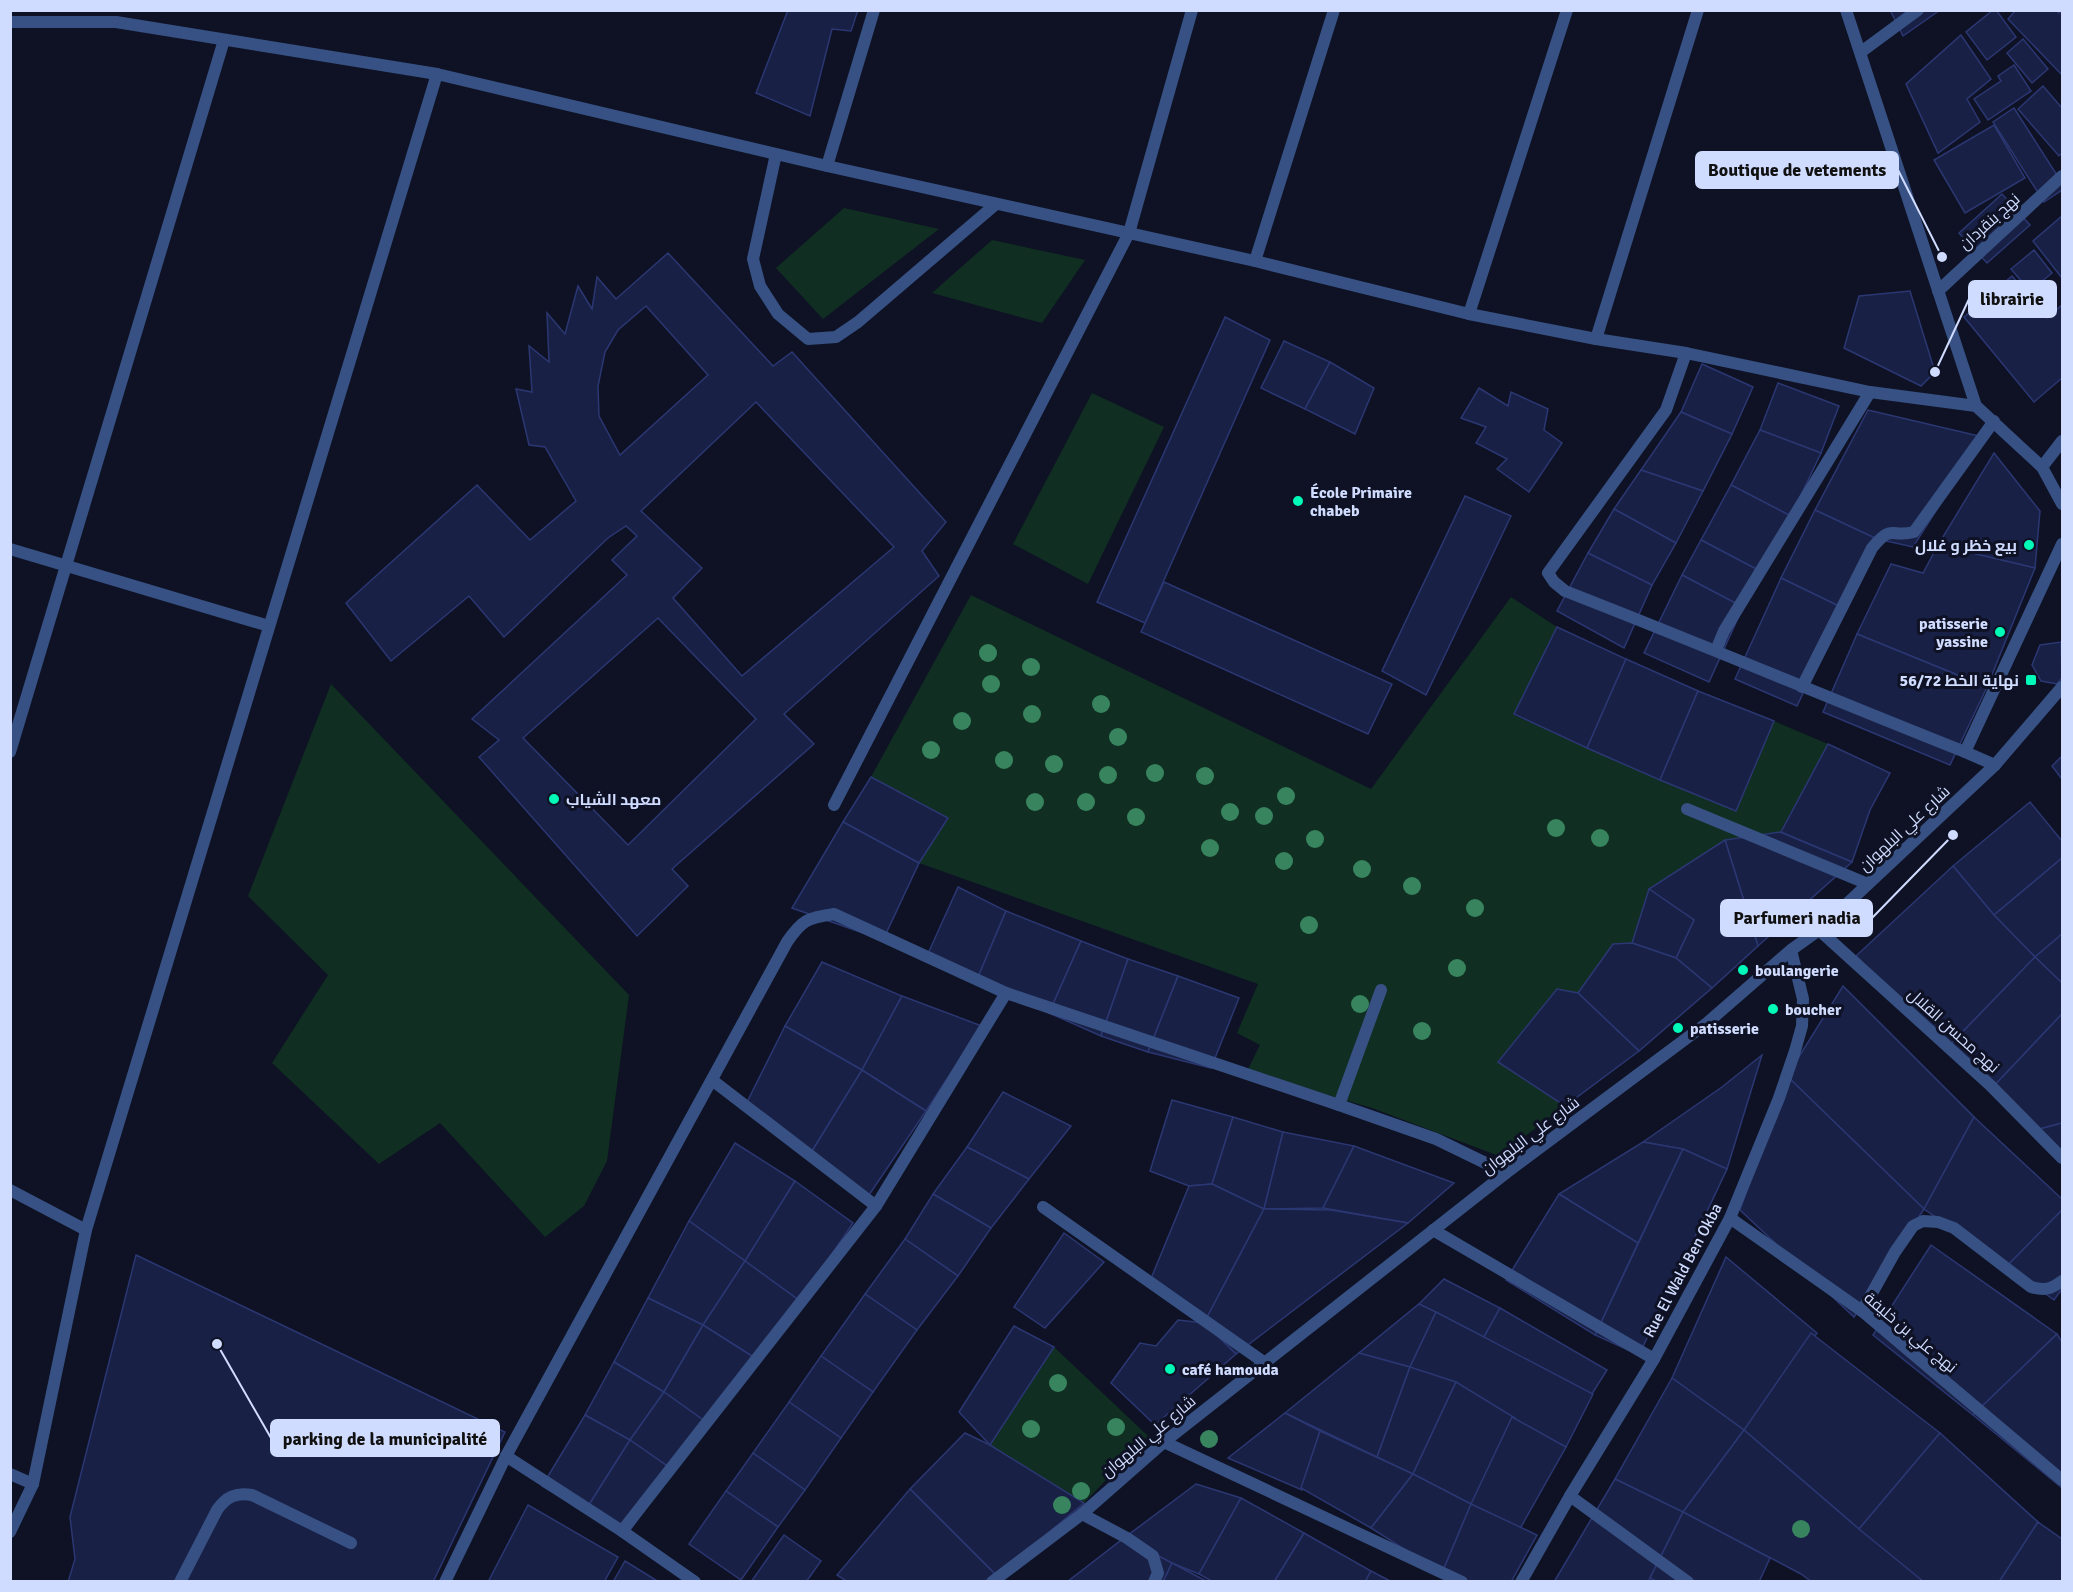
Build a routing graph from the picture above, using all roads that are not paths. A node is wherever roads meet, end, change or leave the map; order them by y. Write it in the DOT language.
graph roads {
  1 [pos="874,10"];
  2 [pos="1192,10"];
  3 [pos="1334,10"];
  4 [pos="1567,10"];
  5 [pos="1698,10"];
  6 [pos="1846,10"];
  7 [pos="1918,10"];
  8 [pos="10,22"];
  9 [pos="224,39"];
  10 [pos="1861,52"];
  11 [pos="437,74"];
  12 [pos="776,154"];
  13 [pos="827,166"];
  14 [pos="2062,176"];
  15 [pos="996,204"];
  16 [pos="1129,233"];
  17 [pos="1255,261"];
  18 [pos="1938,291"];
  19 [pos="1469,314"];
  20 [pos="1596,339"];
  21 [pos="1686,353"];
  22 [pos="1870,392"];
  23 [pos="1976,406"];
  24 [pos="1994,421"];
  25 [pos="2062,441"];
  26 [pos="2042,467"];
  27 [pos="2062,504"];
  28 [pos="2062,544"];
  29 [pos="10,549"];
  30 [pos="66,566"];
  31 [pos="269,626"];
  32 [pos="1716,650"];
  33 [pos="1802,687"];
  34 [pos="2062,687"];
  35 [pos="10,752"];
  36 [pos="1965,752"];
  37 [pos="1995,765"];
  38 [pos="834,805"];
  39 [pos="1687,809"];
  40 [pos="1868,885"];
  41 [pos="1819,930"];
  42 [pos="1791,950"];
  43 [pos="1381,990"];
  44 [pos="1006,993"];
  45 [pos="712,1080"];
  46 [pos="1340,1105"];
  47 [pos="2062,1158"];
  48 [pos="1506,1173"];
  49 [pos="10,1190"];
  50 [pos="876,1206"];
  51 [pos="1043,1207"];
  52 [pos="1730,1218"];
  53 [pos="86,1230"];
  54 [pos="1433,1230"];
  55 [pos="2062,1281"];
  56 [pos="1862,1311"];
  57 [pos="1654,1359"];
  58 [pos="1265,1363"];
  59 [pos="1164,1442"];
  60 [pos="506,1456"];
  61 [pos="10,1474"];
  62 [pos="2062,1480"];
  63 [pos="33,1484"];
  64 [pos="1570,1496"];
  65 [pos="1082,1514"];
  66 [pos="622,1531"];
  67 [pos="10,1532"];
  68 [pos="351,1543"];
  69 [pos="180,1581"];
  70 [pos="445,1581"];
  71 [pos="695,1581"];
  72 [pos="993,1581"];
  73 [pos="1154,1581"];
  74 [pos="1462,1581"];
  75 [pos="1521,1581"];
  76 [pos="1688,1581"];
  1 -- 13 [label="street"];
  2 -- 16 [label="street"];
  3 -- 17 [label="street"];
  4 -- 19 [label="street"];
  5 -- 20 [label="street"];
  6 -- 10 [label="street"];
  7 -- 10 [label="street"];
  8 -- 9 [label="street"];
  9 -- 11 [label="street"];
  9 -- 30 [label="street"];
  10 -- 18 [label="street"];
  11 -- 12 [label="street"];
  11 -- 31 [label="street"];
  12 -- 13 [label="street"];
  12 -- 15 [label="street"];
  13 -- 15 [label="street"];
  14 -- 18 [label="street, نهج بنقردان"];
  15 -- 16 [label="street"];
  16 -- 17 [label="street"];
  16 -- 38 [label="street"];
  17 -- 19 [label="street"];
  18 -- 23 [label="street"];
  19 -- 20 [label="street"];
  20 -- 21 [label="street"];
  21 -- 22 [label="street"];
  21 -- 32 [label="street"];
  22 -- 23 [label="street"];
  22 -- 32 [label="street"];
  23 -- 24 [label="street"];
  24 -- 26 [label="street"];
  24 -- 33 [label="street"];
  25 -- 26 [label="street"];
  26 -- 27 [label="street"];
  28 -- 36 [label="street"];
  29 -- 30 [label="street"];
  30 -- 31 [label="street"];
  30 -- 35 [label="street"];
  31 -- 53 [label="street"];
  32 -- 33 [label="street"];
  33 -- 36 [label="street"];
  34 -- 37 [label="street, شارع علي البلهوان"];
  36 -- 37 [label="street"];
  37 -- 40 [label="street, شارع علي البلهوان"];
  39 -- 40 [label="street"];
  40 -- 41 [label="street, شارع علي البلهوان"];
  41 -- 42 [label="street, شارع علي البلهوان"];
  41 -- 47 [label="street, نهج محسن القلال"];
  42 -- 48 [label="street, شارع علي البلهوان"];
  42 -- 52 [label="street, Rue El Wald Ben Okba"];
  43 -- 46 [label="street"];
  44 -- 45 [label="street"];
  44 -- 46 [label="street"];
  44 -- 50 [label="street"];
  45 -- 50 [label="street"];
  45 -- 60 [label="street"];
  46 -- 48 [label="street"];
  48 -- 54 [label="street, شارع علي البلهوان"];
  49 -- 53 [label="street"];
  50 -- 66 [label="street"];
  51 -- 58 [label="street"];
  52 -- 56 [label="street, نهج علي بن خليفة"];
  52 -- 57 [label="street, Rue El Wald Ben Okba"];
  53 -- 63 [label="street"];
  54 -- 57 [label="street"];
  54 -- 58 [label="street, شارع علي البلهوان"];
  55 -- 56 [label="street"];
  56 -- 62 [label="street, نهج علي بن خليفة"];
  57 -- 64 [label="street, Rue El Wald Ben Okba"];
  58 -- 59 [label="street, شارع علي البلهوان"];
  59 -- 65 [label="street, شارع علي البلهوان"];
  59 -- 74 [label="street"];
  60 -- 66 [label="street"];
  60 -- 70 [label="street"];
  61 -- 63 [label="street"];
  63 -- 67 [label="street"];
  64 -- 75 [label="street, Rue El Wald Ben Okba"];
  64 -- 76 [label="street"];
  65 -- 72 [label="street, شارع علي البلهوان"];
  65 -- 73 [label="street"];
  66 -- 71 [label="street"];
  68 -- 69 [label="street"];
}
